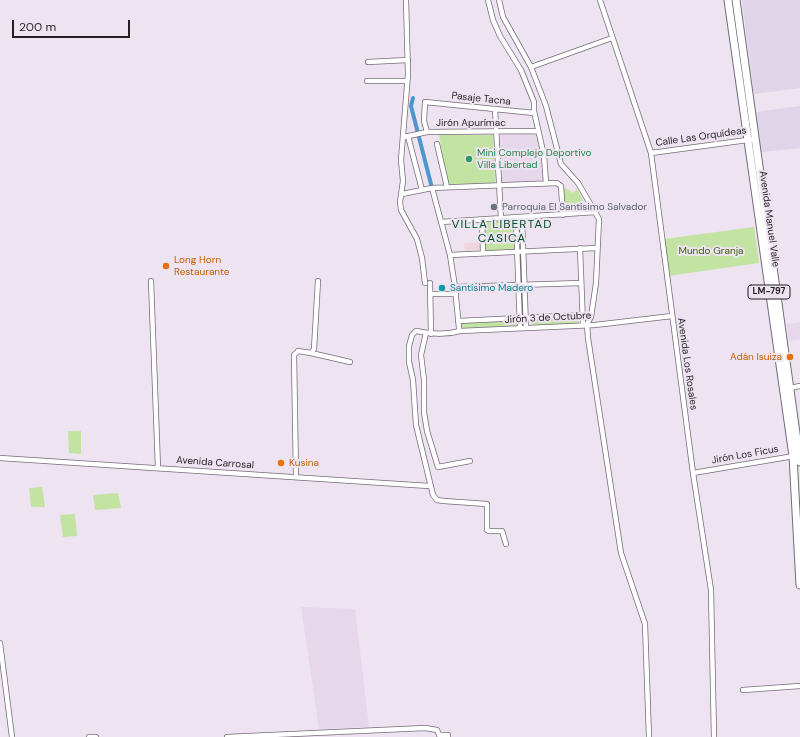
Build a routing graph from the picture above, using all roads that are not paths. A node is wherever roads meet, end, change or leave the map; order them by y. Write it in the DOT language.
graph roads {
  1 [pos="406,0"];
  2 [pos="488,0"];
  3 [pos="499,0"];
  4 [pos="600,0"];
  5 [pos="728,0"];
  6 [pos="736,0"];
  7 [pos="612,38"];
  8 [pos="408,60"];
  9 [pos="368,62"];
  10 [pos="531,67"];
  11 [pos="407,81"];
  12 [pos="367,82"];
  13 [pos="495,109"];
  14 [pos="534,113"];
  15 [pos="538,131"];
  16 [pos="427,132"];
  17 [pos="496,132"];
  18 [pos="406,136"];
  19 [pos="751,139"];
  20 [pos="437,144"];
  21 [pos="650,153"];
  22 [pos="546,183"];
  23 [pos="499,186"];
  24 [pos="447,187"];
  25 [pos="432,188"];
  26 [pos="422,190"];
  27 [pos="402,194"];
  28 [pos="596,212"];
  29 [pos="563,215"];
  30 [pos="516,218"];
  31 [pos="522,218"];
  32 [pos="501,219"];
  33 [pos="482,220"];
  34 [pos="441,222"];
  35 [pos="580,248"];
  36 [pos="597,248"];
  37 [pos="517,251"];
  38 [pos="523,251"];
  39 [pos="483,252"];
  40 [pos="450,255"];
  41 [pos="151,281"];
  42 [pos="318,281"];
  43 [pos="581,284"];
  44 [pos="518,285"];
  45 [pos="524,285"];
  46 [pos="455,287"];
  47 [pos="430,294"];
  48 [pos="456,294"];
  49 [pos="583,315"];
  50 [pos="672,316"];
  51 [pos="525,318"];
  52 [pos="519,319"];
  53 [pos="458,321"];
  54 [pos="585,325"];
  55 [pos="458,328"];
  56 [pos="520,328"];
  57 [pos="526,328"];
  58 [pos="429,334"];
  59 [pos="311,353"];
  60 [pos="350,362"];
  61 [pos="800,386"];
  62 [pos="790,388"];
  63 [pos="0,458"];
  64 [pos="798,458"];
  65 [pos="470,461"];
  66 [pos="158,468"];
  67 [pos="693,473"];
  68 [pos="296,477"];
  69 [pos="429,486"];
  70 [pos="506,544"];
  71 [pos="800,585"];
  72 [pos="0,643"];
  73 [pos="800,686"];
  74 [pos="743,690"];
  75 [pos="440,736"];
  76 [pos="448,736"];
  77 [pos="12,737"];
  78 [pos="89,737"];
  79 [pos="96,737"];
  80 [pos="227,737"];
  81 [pos="649,737"];
  82 [pos="714,737"];
  1 -- 8 [label="street"];
  2 -- 14 [label="street"];
  3 -- 10 [label="street"];
  4 -- 7 [label="street, Avenida Los Rosales"];
  5 -- 19 [label="main road, Avenida Manuel Valle / LM-797"];
  6 -- 19 [label="main road, Avenida Manuel Valle / LM-797"];
  7 -- 10 [label="street"];
  7 -- 21 [label="street, Avenida Los Rosales"];
  8 -- 9 [label="street"];
  8 -- 11 [label="street"];
  10 -- 28 [label="street"];
  11 -- 12 [label="street"];
  11 -- 18 [label="street"];
  13 -- 14 [label="street, Pasaje Tacna"];
  13 -- 16 [label="street, Pasaje Tacna"];
  13 -- 17 [label="street"];
  14 -- 15 [label="street"];
  15 -- 17 [label="street, Jirón Apurímac"];
  15 -- 22 [label="street"];
  16 -- 17 [label="street, Jirón Apurímac"];
  16 -- 18 [label="street, Jirón Apurímac"];
  17 -- 23 [label="street"];
  18 -- 26 [label="street"];
  18 -- 27 [label="street"];
  19 -- 21 [label="street, Calle Las Orquídeas"];
  19 -- 62 [label="main road, Avenida Manuel Valle / LM-797"];
  19 -- 64 [label="main road, Avenida Manuel Valle / LM-797"];
  20 -- 24 [label="street"];
  21 -- 50 [label="street, Avenida Los Rosales"];
  22 -- 23 [label="street"];
  22 -- 29 [label="street"];
  23 -- 24 [label="street"];
  23 -- 32 [label="street"];
  24 -- 25 [label="street"];
  25 -- 26 [label="street"];
  25 -- 34 [label="street"];
  26 -- 27 [label="street"];
  27 -- 47 [label="street"];
  28 -- 29 [label="street"];
  28 -- 36 [label="street"];
  29 -- 31 [label="street"];
  30 -- 31 [label="street"];
  30 -- 32 [label="street"];
  30 -- 37 [label="street"];
  31 -- 38 [label="street"];
  32 -- 33 [label="street"];
  33 -- 34 [label="street"];
  33 -- 39 [label="street"];
  34 -- 40 [label="street"];
  35 -- 36 [label="street"];
  35 -- 38 [label="street"];
  35 -- 43 [label="street"];
  36 -- 54 [label="street"];
  37 -- 38 [label="street"];
  37 -- 39 [label="street"];
  37 -- 44 [label="street"];
  38 -- 45 [label="street"];
  39 -- 40 [label="street"];
  40 -- 46 [label="street"];
  41 -- 66 [label="street"];
  42 -- 59 [label="street"];
  43 -- 45 [label="street"];
  43 -- 49 [label="street"];
  44 -- 45 [label="street"];
  44 -- 46 [label="street"];
  44 -- 52 [label="street"];
  45 -- 51 [label="street"];
  46 -- 48 [label="street"];
  47 -- 48 [label="street"];
  47 -- 58 [label="street"];
  48 -- 53 [label="street"];
  49 -- 51 [label="street, Jirón 3 de Octubre"];
  49 -- 54 [label="street"];
  50 -- 54 [label="street, Jirón 3 de Octubre"];
  50 -- 67 [label="street, Avenida Los Rosales"];
  51 -- 52 [label="street, Jirón 3 de Octubre"];
  51 -- 57 [label="street"];
  52 -- 53 [label="street, Jirón 3 de Octubre"];
  52 -- 56 [label="street"];
  53 -- 55 [label="street"];
  54 -- 57 [label="street, Jirón 3 de Octubre"];
  54 -- 81 [label="street"];
  56 -- 57 [label="street, Jirón 3 de Octubre"];
  56 -- 58 [label="street, Jirón 3 de Octubre"];
  58 -- 65 [label="street"];
  58 -- 69 [label="street, Jirón 3 de Octubre"];
  59 -- 60 [label="street"];
  59 -- 68 [label="street"];
  61 -- 62 [label="street"];
  62 -- 64 [label="main road, Avenida Manuel Valle / LM-797"];
  63 -- 66 [label="street, Avenida Carrosal"];
  64 -- 67 [label="street, Jirón Los Ficus"];
  64 -- 71 [label="main road, Avenida Manuel Valle / LM-797"];
  66 -- 68 [label="street, Avenida Carrosal"];
  67 -- 82 [label="street, Avenida Los Rosales"];
  68 -- 69 [label="street, Avenida Carrosal"];
  69 -- 70 [label="street"];
  72 -- 77 [label="street"];
  73 -- 74 [label="street"];
  75 -- 76 [label="street"];
  75 -- 80 [label="street"];
  78 -- 79 [label="street"];
}
